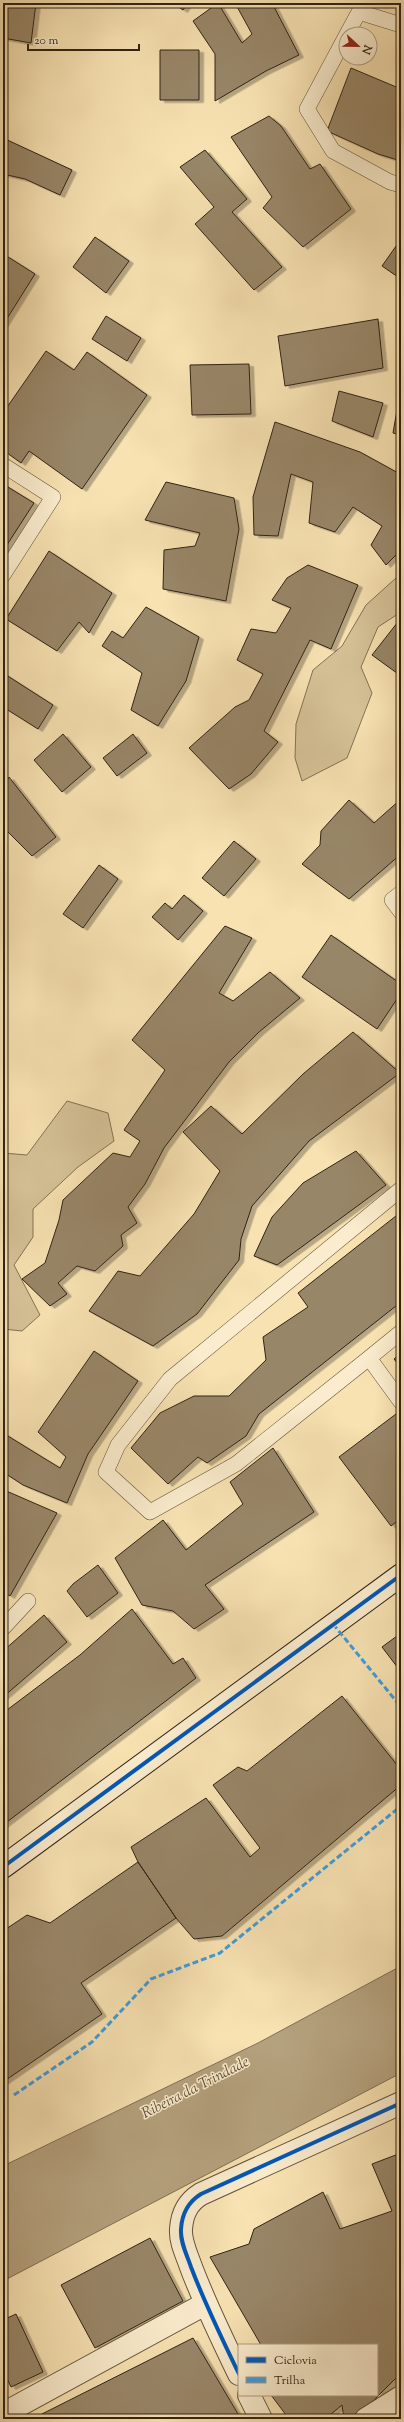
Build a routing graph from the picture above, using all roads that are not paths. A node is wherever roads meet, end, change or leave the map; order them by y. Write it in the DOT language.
graph roads {
  1 [pos="354,7"];
  2 [pos="401,25"];
  3 [pos="349,26"];
  4 [pos="338,50"];
  5 [pos="401,185"];
  6 [pos="3,466"];
  7 [pos="3,575"];
  8 [pos="401,893"];
  9 [pos="401,912"];
  10 [pos="401,1189"];
  11 [pos="401,1332"];
  12 [pos="369,1358"];
  13 [pos="401,1402"];
  14 [pos="401,1575"];
  15 [pos="28,1601"];
  16 [pos="3,1628"];
  17 [pos="3,1867"];
  18 [pos="401,2102"];
  19 [pos="205,2304"];
  20 [pos="238,2372"];
  21 [pos="250,2396"];
  22 [pos="401,2397"];
  23 [pos="3,2414"];
  24 [pos="261,2419"];
  25 [pos="366,2419"];
  1 -- 2 [label="lane"];
  1 -- 3 [label="lane"];
  4 -- 5 [label="lane"];
  6 -- 7 [label="lane"];
  8 -- 9 [label="lane"];
  10 -- 12 [label="lane"];
  11 -- 12 [label="lane"];
  12 -- 13 [label="lane"];
  14 -- 17 [label="street"];
  15 -- 16 [label="lane"];
  18 -- 19 [label="street"];
  19 -- 20 [label="street"];
  19 -- 23 [label="street"];
  21 -- 24 [label="street"];
  22 -- 25 [label="street"];
}
